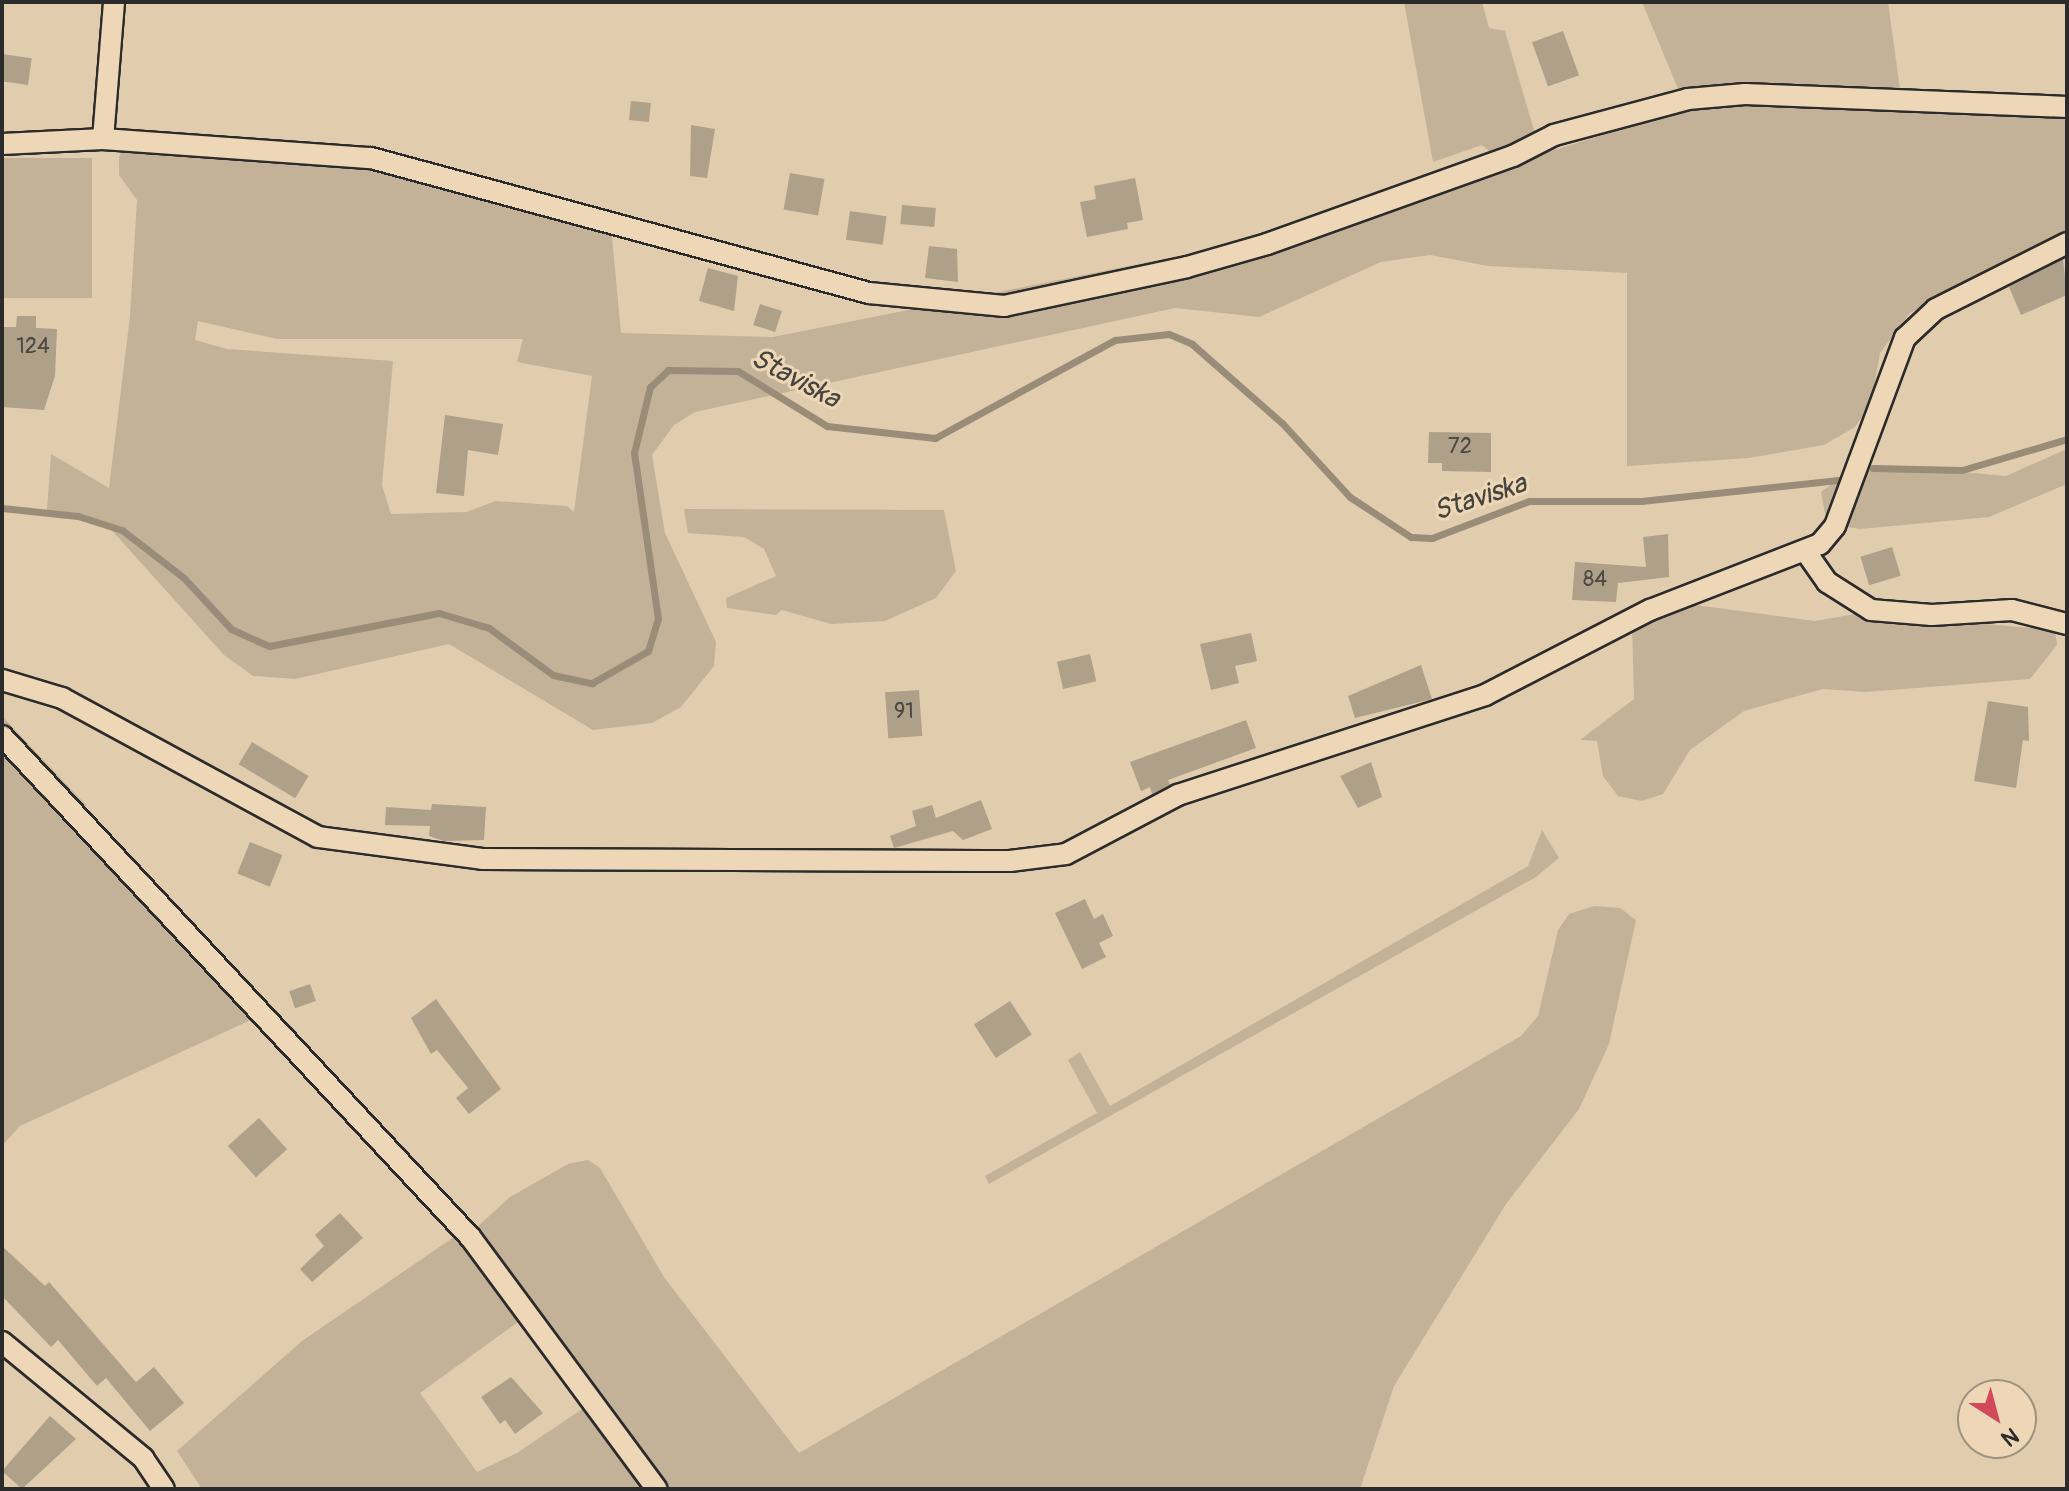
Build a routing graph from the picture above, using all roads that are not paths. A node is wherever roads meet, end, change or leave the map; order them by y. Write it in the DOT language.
graph roads {
  1 [pos="114,2"];
  2 [pos="2067,107"];
  3 [pos="103,139"];
  4 [pos="2,144"];
  5 [pos="2067,243"];
  6 [pos="1806,552"];
  7 [pos="2067,624"];
  8 [pos="2,680"];
  9 [pos="2,736"];
  10 [pos="2,1342"];
  11 [pos="164,1489"];
  12 [pos="657,1489"];
  1 -- 3 [label="street"];
  2 -- 3 [label="street"];
  3 -- 4 [label="street"];
  5 -- 6 [label="street"];
  6 -- 7 [label="street"];
  6 -- 8 [label="street"];
  9 -- 12 [label="street"];
  10 -- 11 [label="street"];
}
